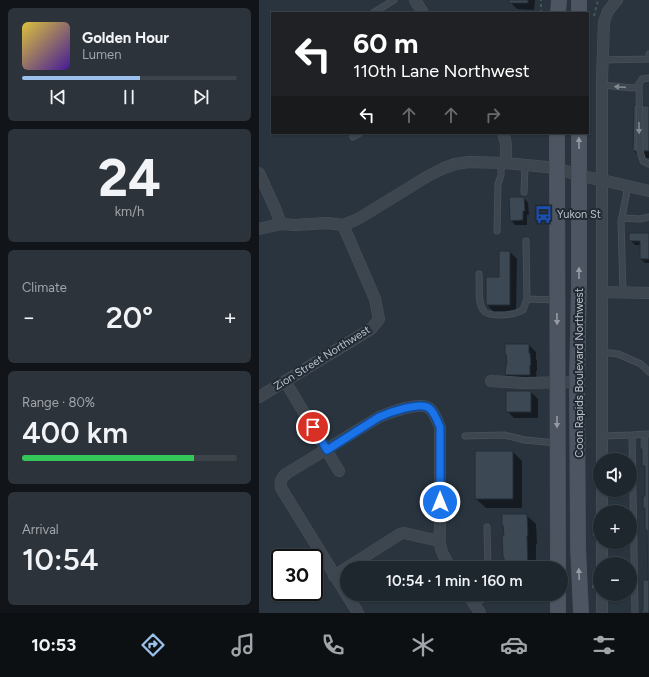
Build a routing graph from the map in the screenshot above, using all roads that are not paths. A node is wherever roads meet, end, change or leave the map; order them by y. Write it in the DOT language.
graph roads {
  1 [pos="394,0"];
  2 [pos="415,0"];
  3 [pos="559,0"];
  4 [pos="579,0"];
  5 [pos="617,0"];
  6 [pos="375,12"];
  7 [pos="422,12"];
  8 [pos="558,12"];
  9 [pos="579,12"];
  10 [pos="649,54"];
  11 [pos="603,60"];
  12 [pos="649,78"];
  13 [pos="602,85"];
  14 [pos="639,86"];
  15 [pos="358,134"];
  16 [pos="503,134"];
  17 [pos="557,134"];
  18 [pos="579,134"];
  19 [pos="353,137"];
  20 [pos="503,163"];
  21 [pos="649,164"];
  22 [pos="525,165"];
  23 [pos="557,168"];
  24 [pos="259,174"];
  25 [pos="580,176"];
  26 [pos="602,180"];
  27 [pos="628,186"];
  28 [pos="649,191"];
  29 [pos="524,192"];
  30 [pos="649,217"];
  31 [pos="622,218"];
  32 [pos="281,224"];
  33 [pos="343,225"];
  34 [pos="259,229"];
  35 [pos="497,231"];
  36 [pos="526,242"];
  37 [pos="479,274"];
  38 [pos="602,292"];
  39 [pos="623,292"];
  40 [pos="649,293"];
  41 [pos="527,299"];
  42 [pos="557,300"];
  43 [pos="602,352"];
  44 [pos="649,372"];
  45 [pos="285,381"];
  46 [pos="491,381"];
  47 [pos="577,382"];
  48 [pos="557,383"];
  49 [pos="259,397"];
  50 [pos="649,434"];
  51 [pos="632,435"];
  52 [pos="465,436"];
  53 [pos="602,436"];
  54 [pos="558,443"];
  55 [pos="327,450"];
  56 [pos="602,453"];
  57 [pos="339,471"];
  58 [pos="487,527"];
  59 [pos="439,541"];
  60 [pos="447,561"];
  61 [pos="488,561"];
  62 [pos="558,561"];
  63 [pos="334,576"];
  64 [pos="472,601"];
  65 [pos="558,601"];
  66 [pos="602,601"];
  67 [pos="358,613"];
  68 [pos="479,613"];
  69 [pos="558,613"];
  70 [pos="581,613"];
  71 [pos="602,613"];
  72 [pos="635,613"];
  1 -- 6 [label="lane"];
  2 -- 7 [label="street"];
  3 -- 8 [label="main road"];
  4 -- 9 [label="main road"];
  5 -- 11 [label="street"];
  10 -- 11 [label="lane"];
  11 -- 13 [label="street"];
  12 -- 14 [label="lane"];
  14 -- 13 [label="lane, one-way"];
  13 -- 26 [label="street"];
  14 -- 21 [label="lane, one-way"];
  15 -- 19 [label="lane"];
  16 -- 20 [label="street"];
  17 -- 23 [label="main road, Coon Rapids Boulevard Northwest"];
  25 -- 18 [label="main road, Coon Rapids Boulevard Northwest, one-way"];
  20 -- 22 [label="street"];
  20 -- 33 [label="street"];
  20 -- 35 [label="lane"];
  22 -- 23 [label="street"];
  22 -- 29 [label="lane"];
  23 -- 25 [label="street"];
  23 -- 42 [label="main road, Coon Rapids Boulevard Northwest"];
  24 -- 32 [label="street"];
  25 -- 26 [label="street"];
  47 -- 25 [label="main road, Coon Rapids Boulevard Northwest, one-way"];
  26 -- 27 [label="street"];
  26 -- 38 [label="street"];
  27 -- 28 [label="street"];
  27 -- 31 [label="lane"];
  30 -- 31 [label="lane"];
  31 -- 39 [label="lane"];
  32 -- 33 [label="street"];
  32 -- 34 [label="street"];
  33 -- 45 [label="street, Zion Street Northwest"];
  36 -- 41 [label="lane"];
  37 -- 41 [label="lane"];
  38 -- 39 [label="street"];
  38 -- 43 [label="street"];
  39 -- 40 [label="street"];
  41 -- 42 [label="lane"];
  42 -- 48 [label="main road, Coon Rapids Boulevard Northwest, one-way"];
  43 -- 44 [label="lane"];
  43 -- 53 [label="street"];
  45 -- 49 [label="street, Zion Street Northwest"];
  45 -- 55 [label="street"];
  46 -- 48 [label="street"];
  47 -- 48 [label="street"];
  70 -- 47 [label="main road, Coon Rapids Boulevard Northwest, one-way"];
  48 -- 54 [label="main road, Coon Rapids Boulevard Northwest, one-way"];
  50 -- 51 [label="lane"];
  51 -- 53 [label="lane"];
  51 -- 72 [label="lane"];
  52 -- 54 [label="lane"];
  53 -- 56 [label="street"];
  54 -- 62 [label="main road, Coon Rapids Boulevard Northwest"];
  55 -- 57 [label="street"];
  55 -- 59 [label="street"];
  55 -- 63 [label="street"];
  58 -- 61 [label="lane"];
  59 -- 60 [label="street"];
  59 -- 63 [label="street"];
  63 -- 67 [label="street"];
  64 -- 68 [label="street"];
  65 -- 69 [label="main road"];
  66 -- 71 [label="street"];
}
